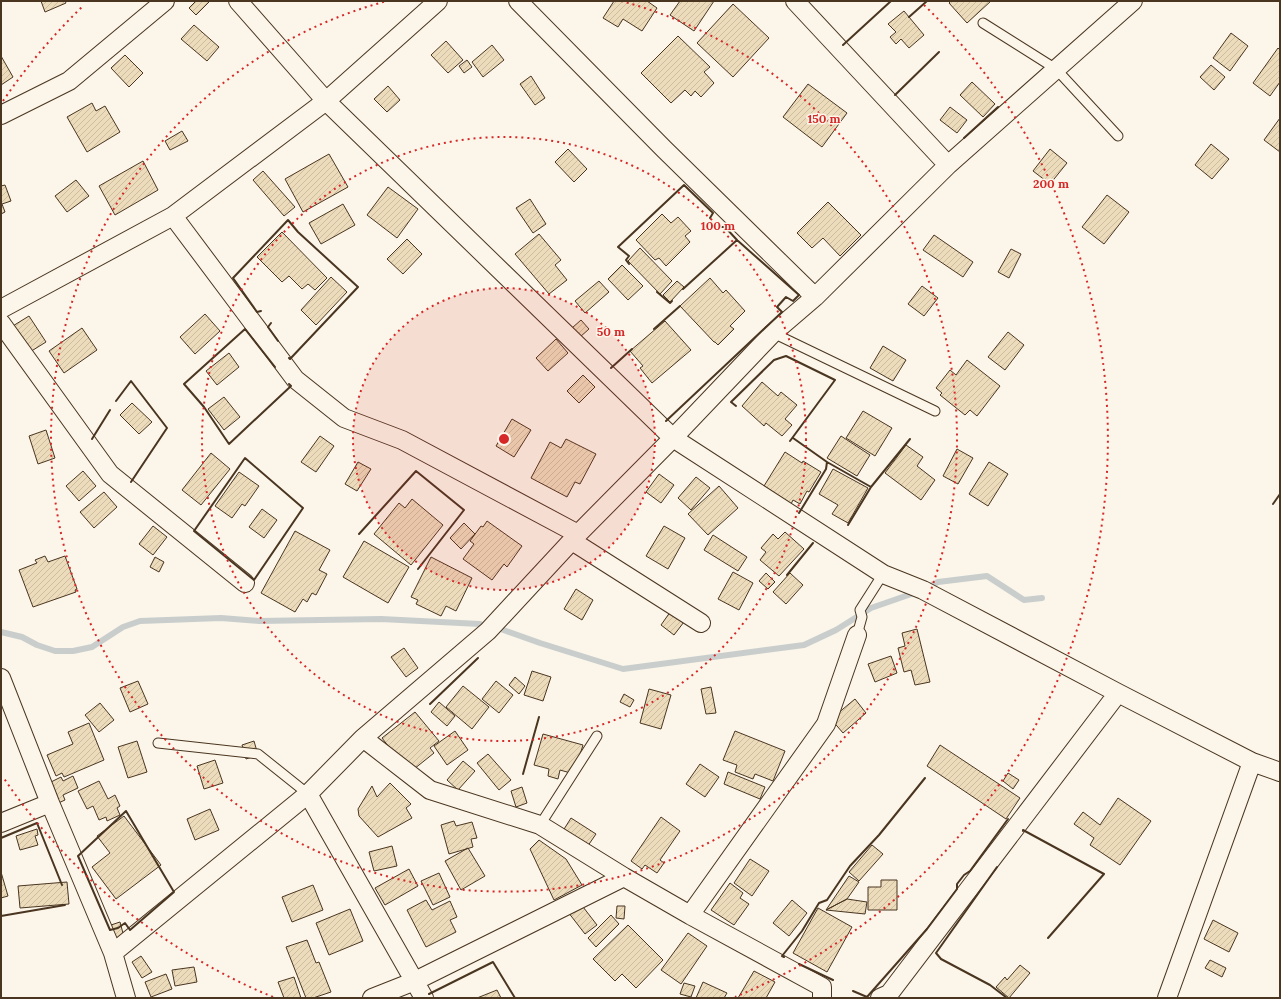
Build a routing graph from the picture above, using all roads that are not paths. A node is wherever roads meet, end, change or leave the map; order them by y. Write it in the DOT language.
graph roads {
  1 [pos="165,1"];
  2 [pos="238,1"];
  3 [pos="438,1"];
  4 [pos="518,1"];
  5 [pos="795,1"];
  6 [pos="1133,1"];
  7 [pos="983,23"];
  8 [pos="1056,69"];
  9 [pos="326,101"];
  10 [pos="1,115"];
  11 [pos="1118,136"];
  12 [pos="948,165"];
  13 [pos="173,216"];
  14 [pos="815,297"];
  15 [pos="1,309"];
  16 [pos="1,323"];
  17 [pos="773,334"];
  18 [pos="935,411"];
  19 [pos="673,438"];
  20 [pos="575,538"];
  21 [pos="883,574"];
  22 [pos="245,583"];
  23 [pos="700,624"];
  24 [pos="857,635"];
  25 [pos="1,678"];
  26 [pos="1118,693"];
  27 [pos="597,736"];
  28 [pos="363,738"];
  29 [pos="158,743"];
  30 [pos="1252,762"];
  31 [pos="1280,772"];
  32 [pos="308,794"];
  33 [pos="50,803"];
  34 [pos="1,823"];
  35 [pos="540,825"];
  36 [pos="624,877"];
  37 [pos="690,915"];
  38 [pos="113,953"];
  39 [pos="416,981"];
  40 [pos="126,998"];
  41 [pos="372,998"];
  42 [pos="424,998"];
  43 [pos="822,998"];
  44 [pos="880,998"];
  45 [pos="1167,998"];
  1 -- 10 [label="street"];
  2 -- 9 [label="street"];
  3 -- 9 [label="street"];
  4 -- 14 [label="street"];
  5 -- 12 [label="street"];
  6 -- 8 [label="street"];
  7 -- 8 [label="lane"];
  8 -- 11 [label="lane"];
  8 -- 12 [label="street"];
  9 -- 13 [label="street"];
  9 -- 19 [label="street"];
  12 -- 14 [label="street"];
  13 -- 15 [label="street"];
  13 -- 20 [label="street"];
  14 -- 17 [label="street"];
  16 -- 22 [label="street"];
  17 -- 18 [label="lane"];
  17 -- 19 [label="street"];
  19 -- 20 [label="street"];
  19 -- 21 [label="street"];
  20 -- 23 [label="street"];
  20 -- 28 [label="street"];
  21 -- 24 [label="lane"];
  21 -- 26 [label="street"];
  24 -- 37 [label="street"];
  25 -- 33 [label="street"];
  26 -- 30 [label="street"];
  26 -- 44 [label="street"];
  27 -- 35 [label="lane"];
  28 -- 32 [label="street"];
  28 -- 35 [label="street"];
  29 -- 32 [label="lane"];
  30 -- 31 [label="street"];
  30 -- 45 [label="street"];
  32 -- 38 [label="street"];
  32 -- 39 [label="street"];
  33 -- 34 [label="street"];
  33 -- 38 [label="street"];
  35 -- 36 [label="street"];
  36 -- 37 [label="street"];
  36 -- 39 [label="street"];
  37 -- 43 [label="street"];
  38 -- 40 [label="street"];
  39 -- 41 [label="street"];
  39 -- 42 [label="street"];
}
